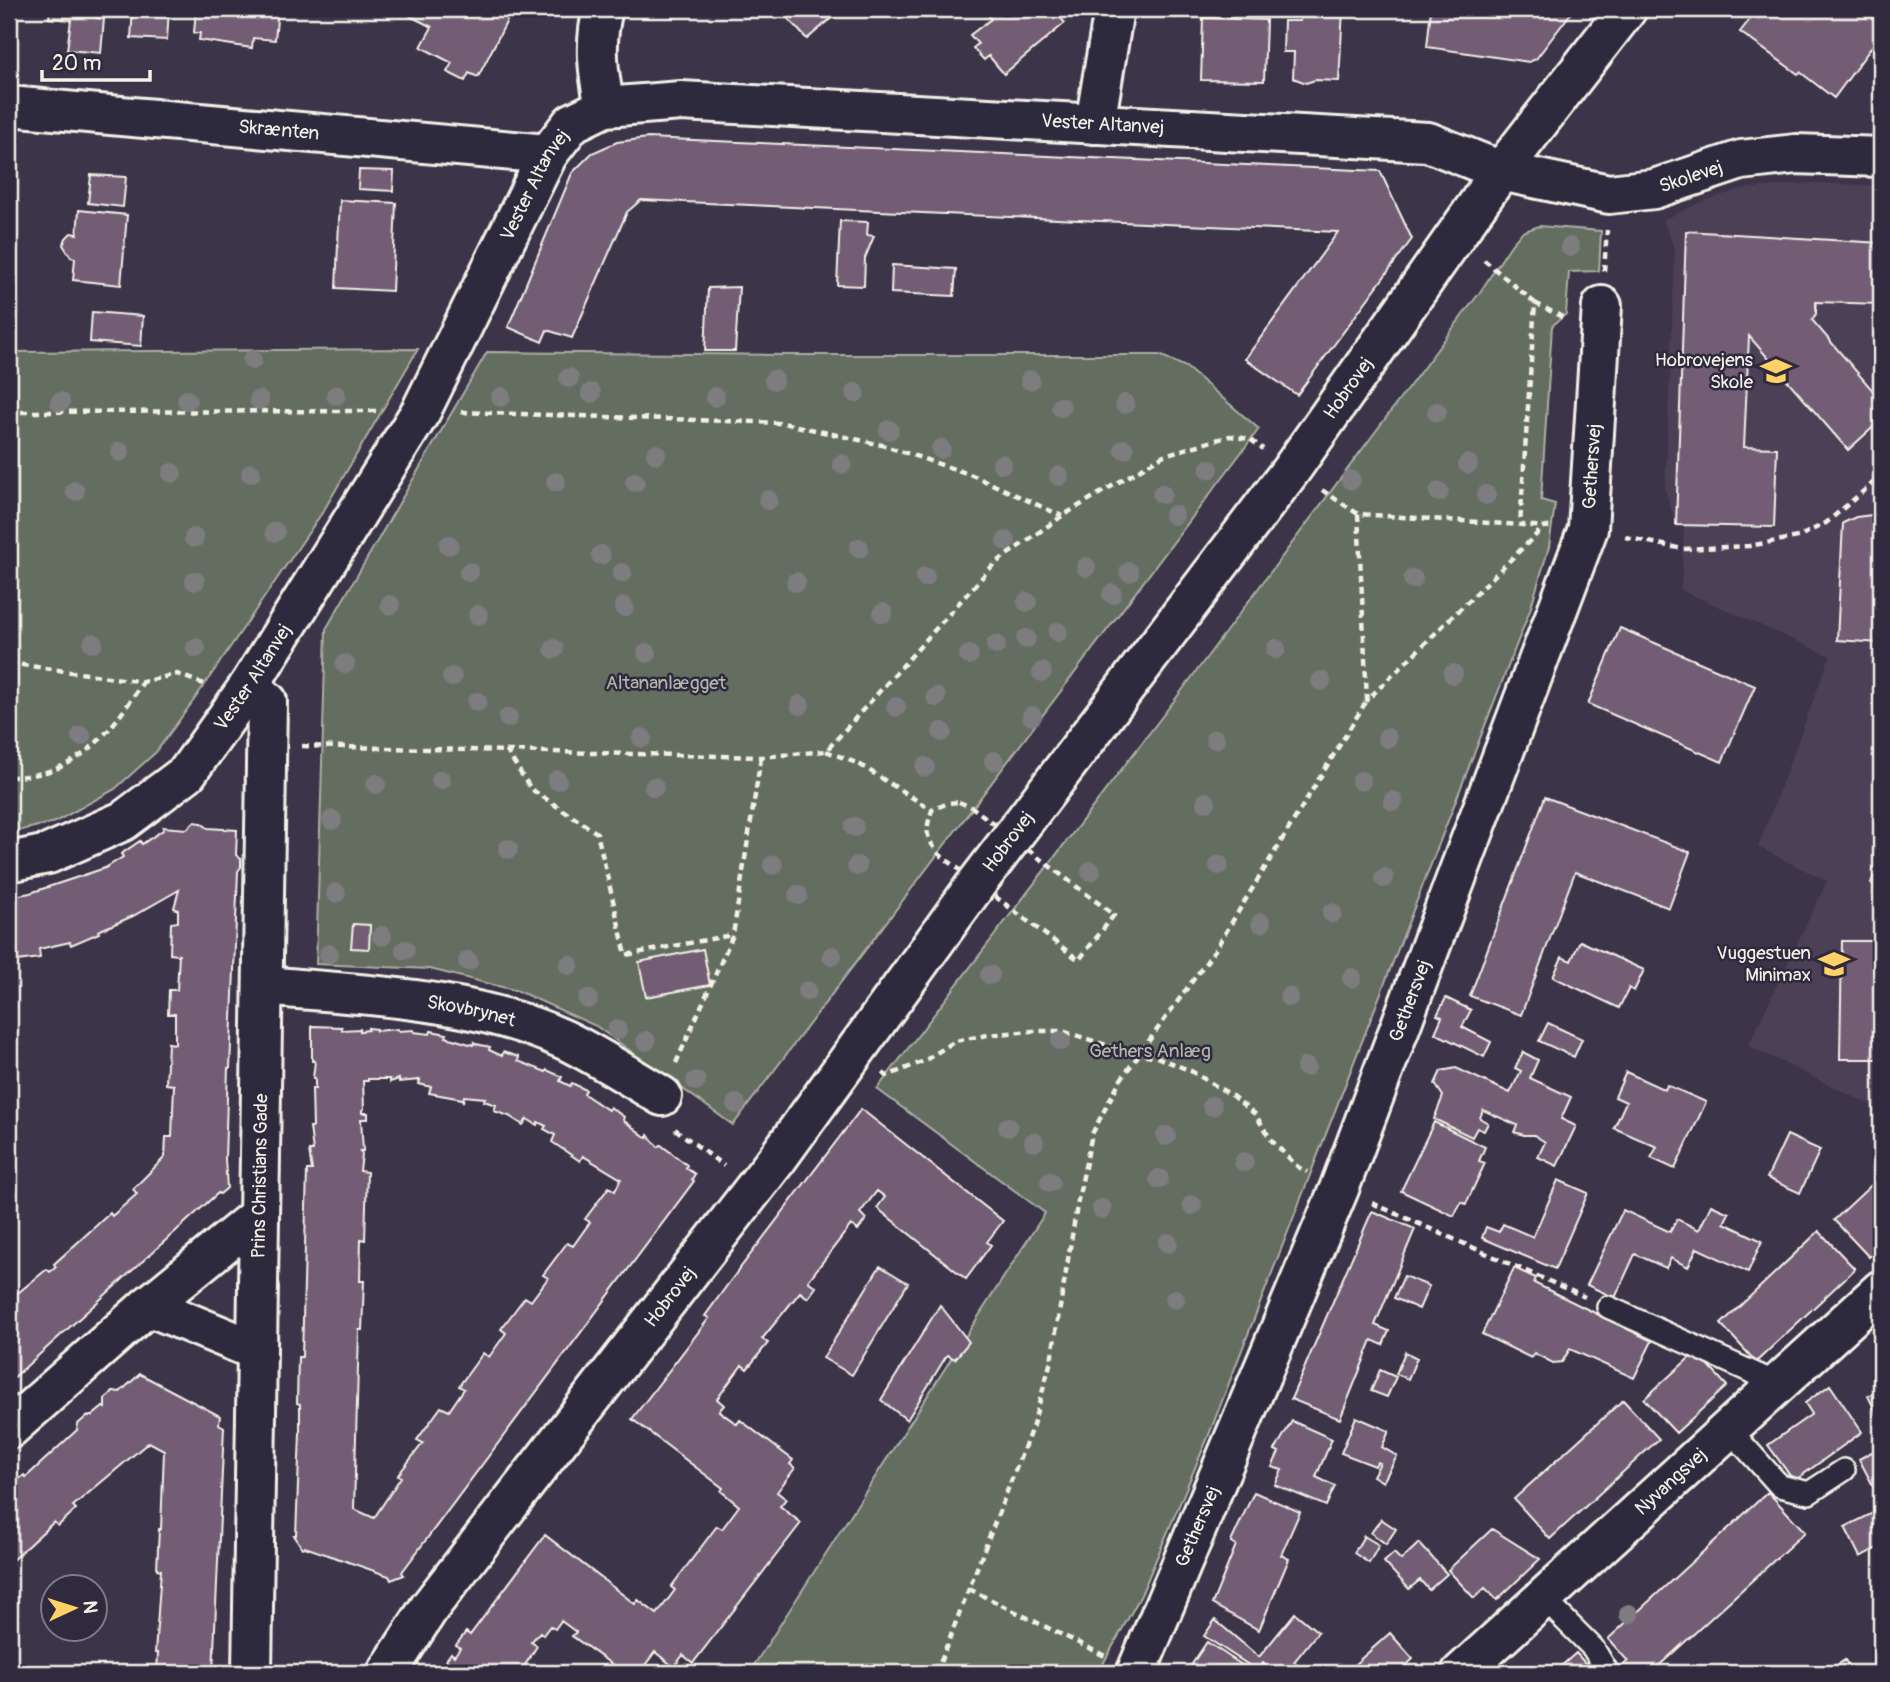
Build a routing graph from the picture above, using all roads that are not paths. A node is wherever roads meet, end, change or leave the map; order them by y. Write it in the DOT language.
graph roads {
  1 [pos="603,9"];
  2 [pos="1114,9"];
  3 [pos="1627,9"];
  4 [pos="9,106"];
  5 [pos="606,107"];
  6 [pos="1095,124"];
  7 [pos="548,154"];
  8 [pos="1881,157"];
  9 [pos="1501,171"];
  10 [pos="1602,306"];
  11 [pos="250,686"];
  12 [pos="9,862"];
  13 [pos="263,986"];
  14 [pos="662,1096"];
  15 [pos="259,1214"];
  16 [pos="1881,1290"];
  17 [pos="148,1306"];
  18 [pos="1608,1307"];
  19 [pos="257,1351"];
  20 [pos="1778,1384"];
  21 [pos="9,1429"];
  22 [pos="1729,1429"];
  23 [pos="1844,1470"];
  24 [pos="1543,1598"];
  25 [pos="252,1673"];
  26 [pos="387,1673"];
  27 [pos="1137,1673"];
  28 [pos="1461,1673"];
  29 [pos="1608,1673"];
  1 -- 5 [label="street"];
  2 -- 6 [label="street"];
  3 -- 9 [label="street, Hobrovej"];
  4 -- 7 [label="street, Skrænten"];
  5 -- 6 [label="street, Vester Altanvej"];
  5 -- 7 [label="street, Vester Altanvej"];
  6 -- 9 [label="street, Vester Altanvej"];
  7 -- 11 [label="street, Vester Altanvej"];
  8 -- 9 [label="street, Skolevej"];
  9 -- 26 [label="street, Hobrovej"];
  10 -- 27 [label="street, Gethersvej"];
  11 -- 12 [label="street, Vester Altanvej"];
  11 -- 13 [label="street, Prins Christians Gade"];
  13 -- 14 [label="street, Skovbrynet"];
  13 -- 15 [label="street, Prins Christians Gade"];
  15 -- 17 [label="street"];
  15 -- 19 [label="street, Prins Christians Gade"];
  16 -- 20 [label="street, Nyvangsvej"];
  17 -- 19 [label="street"];
  17 -- 21 [label="street"];
  18 -- 20 [label="lane"];
  19 -- 25 [label="street, Prins Christians Gade"];
  20 -- 22 [label="street, Nyvangsvej"];
  22 -- 23 [label="lane"];
  22 -- 24 [label="street, Nyvangsvej"];
  24 -- 28 [label="street, Nyvangsvej"];
  24 -- 29 [label="lane"];
}
